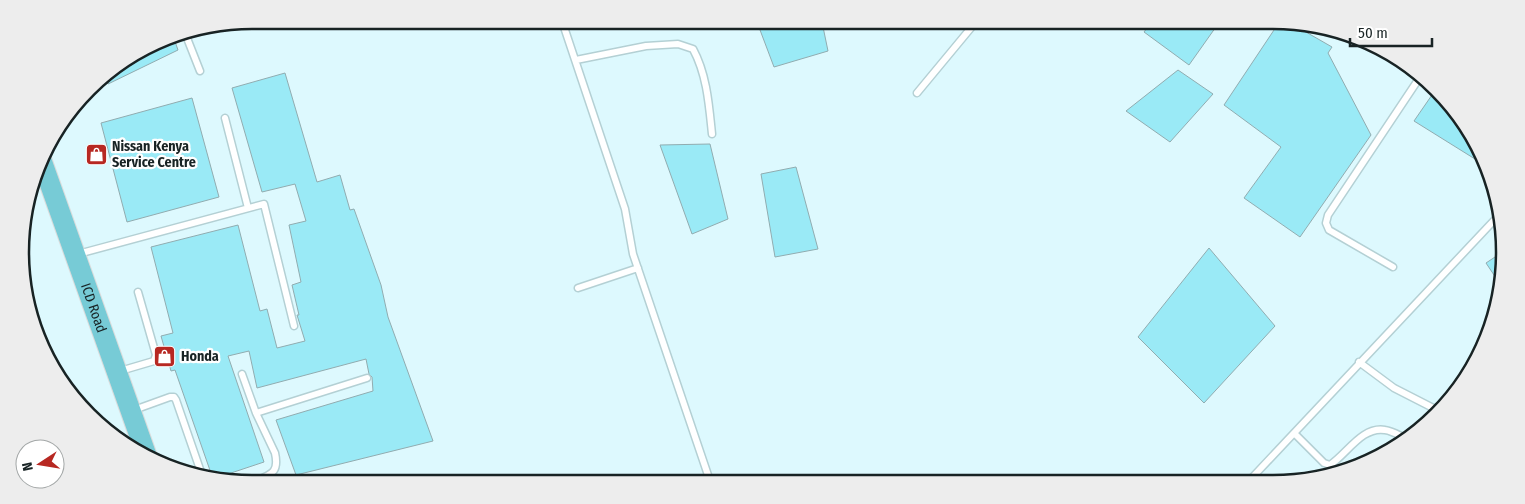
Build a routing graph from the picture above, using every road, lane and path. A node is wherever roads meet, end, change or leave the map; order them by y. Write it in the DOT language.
graph roads {
  1 [pos="565,29"];
  2 [pos="970,29"];
  3 [pos="187,38"];
  4 [pos="576,60"];
  5 [pos="200,71"];
  6 [pos="1417,82"];
  7 [pos="917,93"];
  8 [pos="225,118"];
  9 [pos="712,134"];
  10 [pos="45,170"];
  11 [pos="248,208"];
  12 [pos="1494,221"];
  13 [pos="75,255"];
  14 [pos="1393,267"];
  15 [pos="638,268"];
  16 [pos="578,288"];
  17 [pos="138,292"];
  18 [pos="294,326"];
  19 [pos="1359,362"];
  20 [pos="117,372"];
  21 [pos="242,374"];
  22 [pos="367,378"];
  23 [pos="1433,407"];
  24 [pos="131,411"];
  25 [pos="256,413"];
  26 [pos="1294,433"];
  27 [pos="1400,436"];
  28 [pos="144,447"];
  29 [pos="200,469"];
  30 [pos="270,475"];
  31 [pos="708,475"];
  32 [pos="1255,475"];
  1 -- 4 [label="lane"];
  2 -- 7 [label="lane"];
  3 -- 5 [label="lane"];
  4 -- 9 [label="lane"];
  4 -- 15 [label="lane"];
  6 -- 14 [label="lane"];
  8 -- 11 [label="lane"];
  10 -- 13 [label="main road, ICD Road"];
  11 -- 13 [label="lane"];
  11 -- 18 [label="lane"];
  12 -- 19 [label="lane"];
  13 -- 20 [label="main road, ICD Road"];
  15 -- 16 [label="lane"];
  15 -- 31 [label="lane"];
  17 -- 20 [label="lane"];
  19 -- 23 [label="lane"];
  19 -- 26 [label="lane"];
  20 -- 24 [label="main road, ICD Road"];
  21 -- 25 [label="lane"];
  22 -- 25 [label="lane"];
  24 -- 28 [label="main road, ICD Road"];
  24 -- 29 [label="lane"];
  25 -- 30 [label="lane"];
  26 -- 27 [label="lane"];
  26 -- 32 [label="lane"];
}
